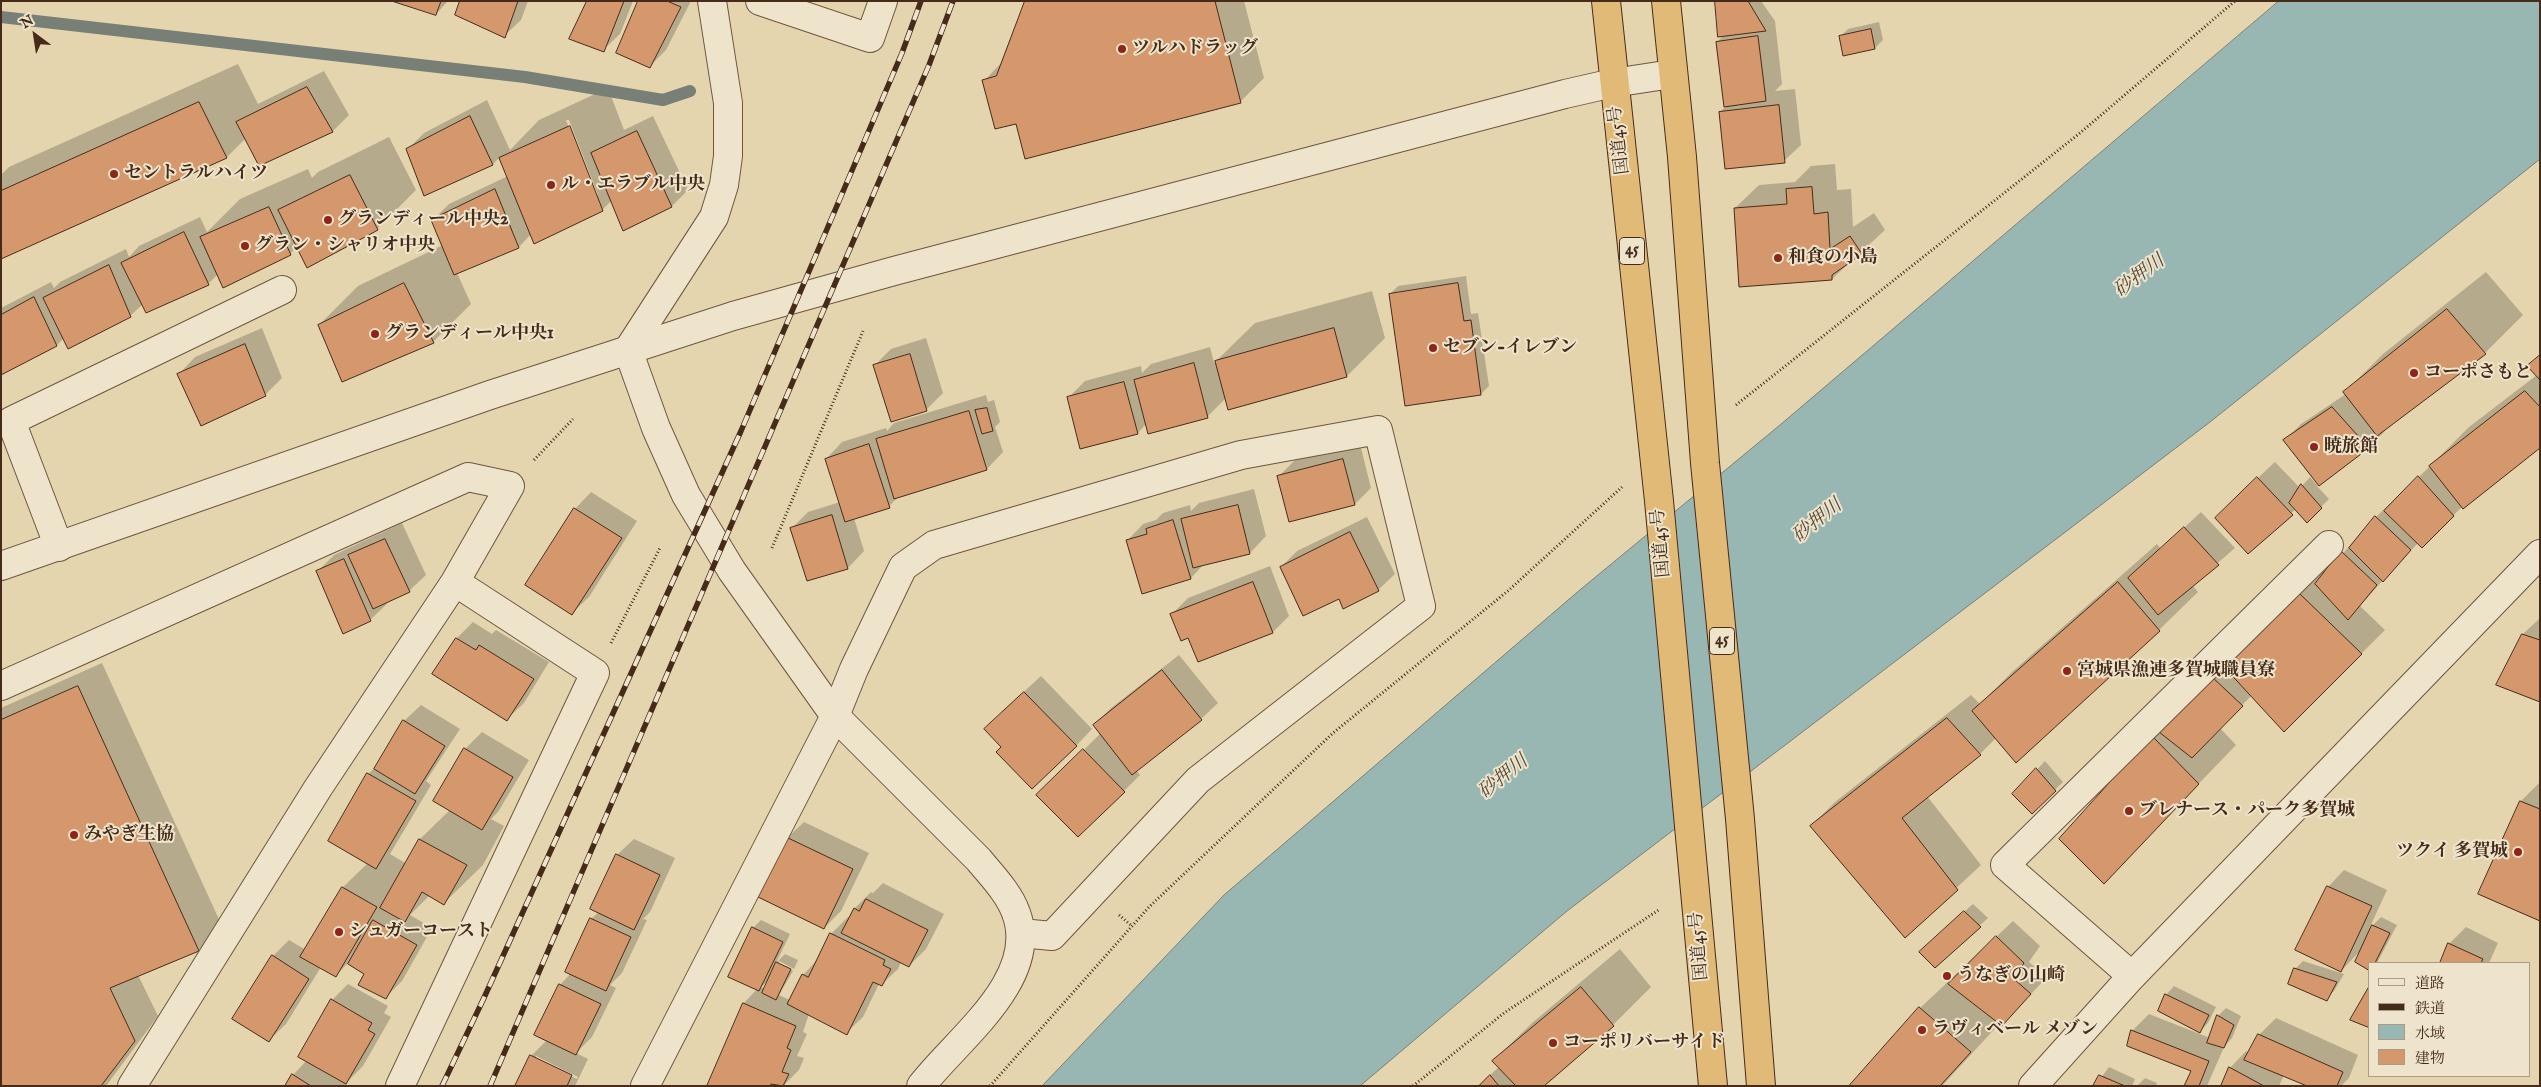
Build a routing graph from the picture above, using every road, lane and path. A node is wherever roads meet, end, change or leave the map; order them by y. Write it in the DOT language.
graph roads {
  1 [pos="712,1"];
  2 [pos="760,1"];
  3 [pos="883,1"];
  4 [pos="1606,1"];
  5 [pos="1666,1"];
  6 [pos="2235,1"];
  7 [pos="1672,74"];
  8 [pos="1613,83"];
  9 [pos="282,290"];
  10 [pos="863,331"];
  11 [pos="628,350"];
  12 [pos="1733,408"];
  13 [pos="573,419"];
  14 [pos="510,486"];
  15 [pos="1622,487"];
  16 [pos="2329,545"];
  17 [pos="59,547"];
  18 [pos="660,548"];
  19 [pos="772,548"];
  20 [pos="2540,554"];
  21 [pos="1,566"];
  22 [pos="455,582"];
  23 [pos="595,673"];
  24 [pos="1,686"];
  25 [pos="835,716"];
  26 [pos="1660,908"];
  27 [pos="1021,933"];
  28 [pos="2132,976"];
  29 [pos="402,1085"];
  30 [pos="132,1086"];
  31 [pos="645,1086"];
  32 [pos="921,1086"];
  33 [pos="990,1086"];
  34 [pos="1412,1086"];
  35 [pos="1713,1086"];
  36 [pos="1761,1086"];
  37 [pos="2033,1086"];
  1 -- 11 [label="street"];
  2 -- 3 [label="street"];
  4 -- 8 [label="highway, 国道45号 / 45"];
  5 -- 7 [label="highway, 45"];
  6 -- 12 [label="path"];
  7 -- 8 [label="street"];
  7 -- 36 [label="highway, 45"];
  8 -- 11 [label="street"];
  8 -- 35 [label="highway, 国道45号 / 45"];
  9 -- 17 [label="street"];
  10 -- 19 [label="path"];
  11 -- 17 [label="street"];
  11 -- 25 [label="street"];
  13 -- 14 [label="path"];
  14 -- 22 [label="street"];
  14 -- 24 [label="street"];
  15 -- 33 [label="path"];
  16 -- 28 [label="street"];
  17 -- 21 [label="street"];
  18 -- 23 [label="path"];
  20 -- 28 [label="street"];
  22 -- 23 [label="street"];
  22 -- 30 [label="street"];
  23 -- 29 [label="street"];
  25 -- 27 [label="street"];
  25 -- 27 [label="street"];
  25 -- 31 [label="street"];
  26 -- 34 [label="path"];
  27 -- 32 [label="street"];
  28 -- 37 [label="street"];
}
